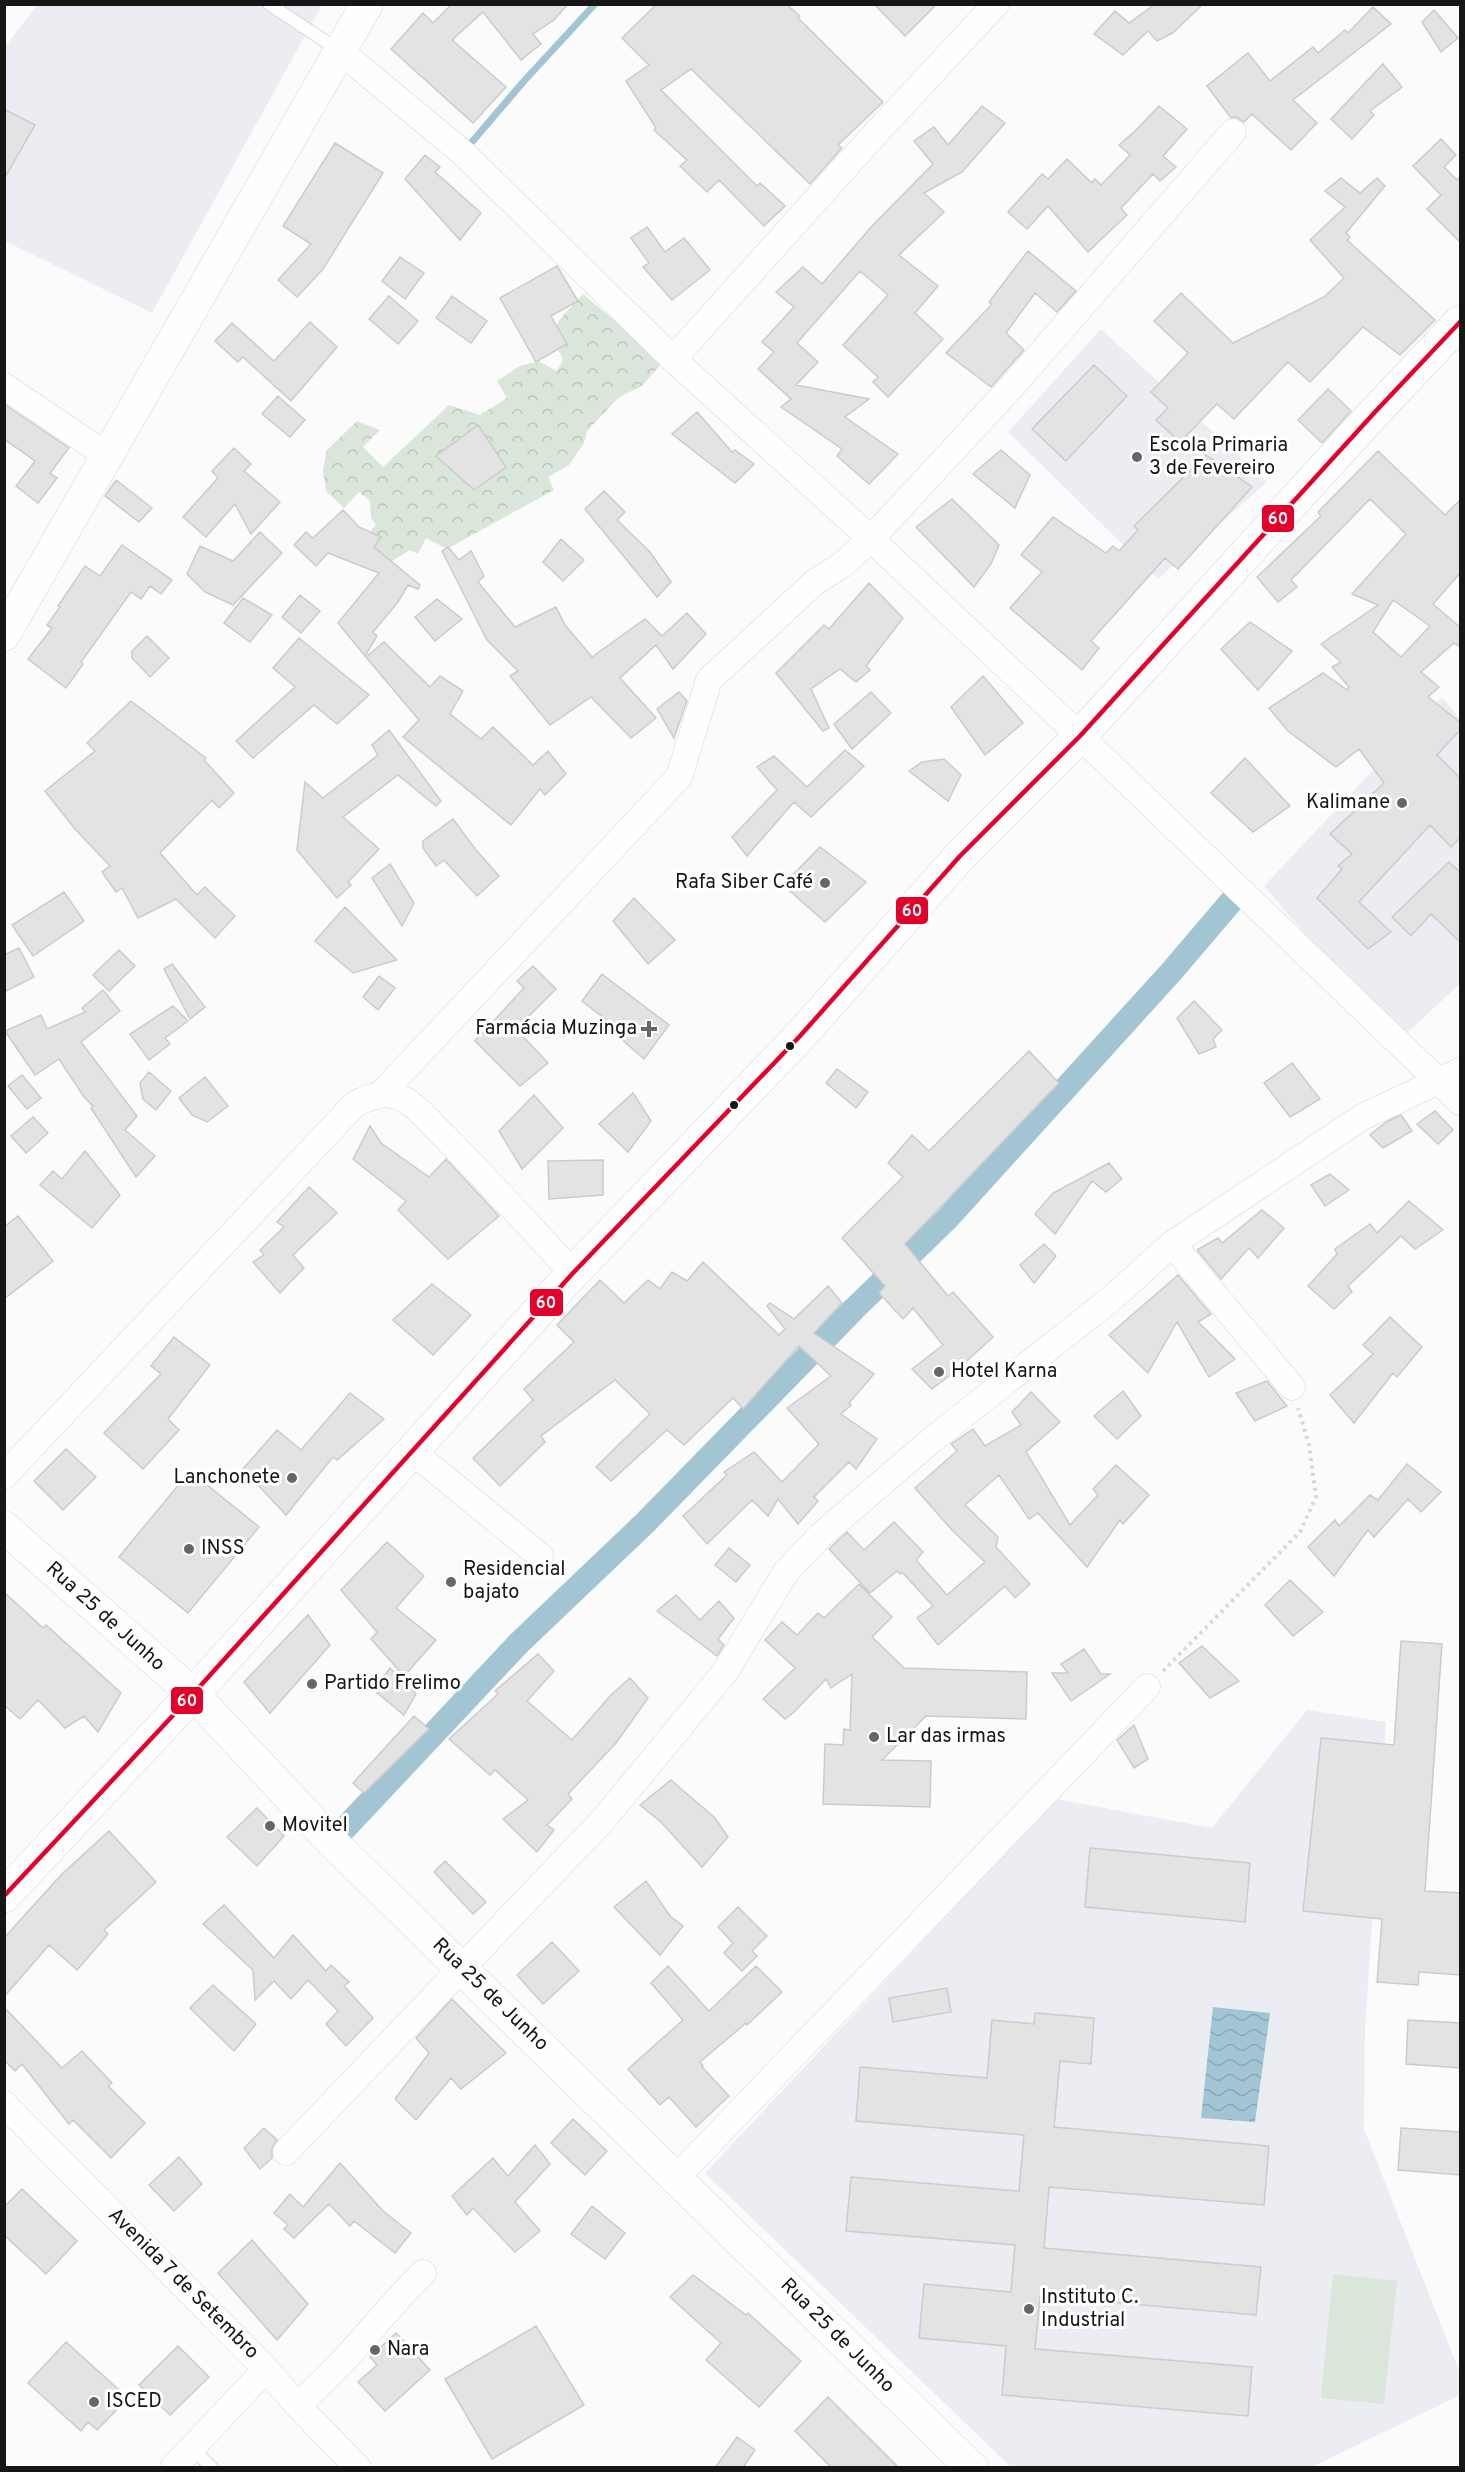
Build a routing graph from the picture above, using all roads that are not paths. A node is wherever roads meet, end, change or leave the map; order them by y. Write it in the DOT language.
graph roads {
  1 [pos="269,4"];
  2 [pos="368,4"];
  3 [pos="996,4"];
  4 [pos="340,51"];
  5 [pos="1233,132"];
  6 [pos="1461,322"];
  7 [pos="673,359"];
  8 [pos="4,386"];
  9 [pos="109,457"];
  10 [pos="871,539"];
  11 [pos="4,635"];
  12 [pos="1080,736"];
  13 [pos="1449,1076"];
  14 [pos="382,1093"];
  15 [pos="1461,1102"];
  16 [pos="1172,1244"];
  17 [pos="573,1273"];
  18 [pos="1292,1387"];
  19 [pos="413,1452"];
  20 [pos="4,1476"];
  21 [pos="4,1527"];
  22 [pos="540,1556"];
  23 [pos="1147,1687"];
  24 [pos="192,1694"];
  25 [pos="4,1896"];
  26 [pos="462,1969"];
  27 [pos="4,2104"];
  28 [pos="286,2152"];
  29 [pos="677,2177"];
  30 [pos="423,2273"];
  31 [pos="266,2369"];
  32 [pos="297,2405"];
  33 [pos="192,2448"];
  34 [pos="173,2468"];
  35 [pos="212,2468"];
  36 [pos="358,2468"];
  37 [pos="972,2468"];
  1 -- 4 [label="lane"];
  2 -- 4 [label="street"];
  3 -- 7 [label="street"];
  4 -- 7 [label="street"];
  4 -- 9 [label="street"];
  5 -- 10 [label="street"];
  6 -- 12 [label="main road"];
  7 -- 10 [label="street"];
  8 -- 9 [label="street"];
  9 -- 11 [label="street"];
  10 -- 12 [label="street"];
  10 -- 14 [label="street"];
  12 -- 13 [label="street"];
  12 -- 17 [label="main road"];
  13 -- 15 [label="street"];
  13 -- 16 [label="street"];
  14 -- 17 [label="street"];
  14 -- 20 [label="street"];
  16 -- 18 [label="street"];
  16 -- 26 [label="street"];
  17 -- 19 [label="main road"];
  19 -- 22 [label="street"];
  19 -- 24 [label="main road"];
  21 -- 24 [label="street, Rua 25 de Junho"];
  23 -- 29 [label="street"];
  24 -- 25 [label="main road"];
  24 -- 26 [label="street, Rua 25 de Junho"];
  26 -- 28 [label="street"];
  26 -- 29 [label="street, Rua 25 de Junho"];
  27 -- 31 [label="street, Avenida 7 de Setembro"];
  29 -- 37 [label="street, Rua 25 de Junho"];
  30 -- 32 [label="street"];
  31 -- 32 [label="street, Avenida 7 de Setembro"];
  31 -- 33 [label="street"];
  32 -- 36 [label="street, Avenida 7 de Setembro"];
  33 -- 34 [label="street"];
  33 -- 35 [label="lane"];
}
